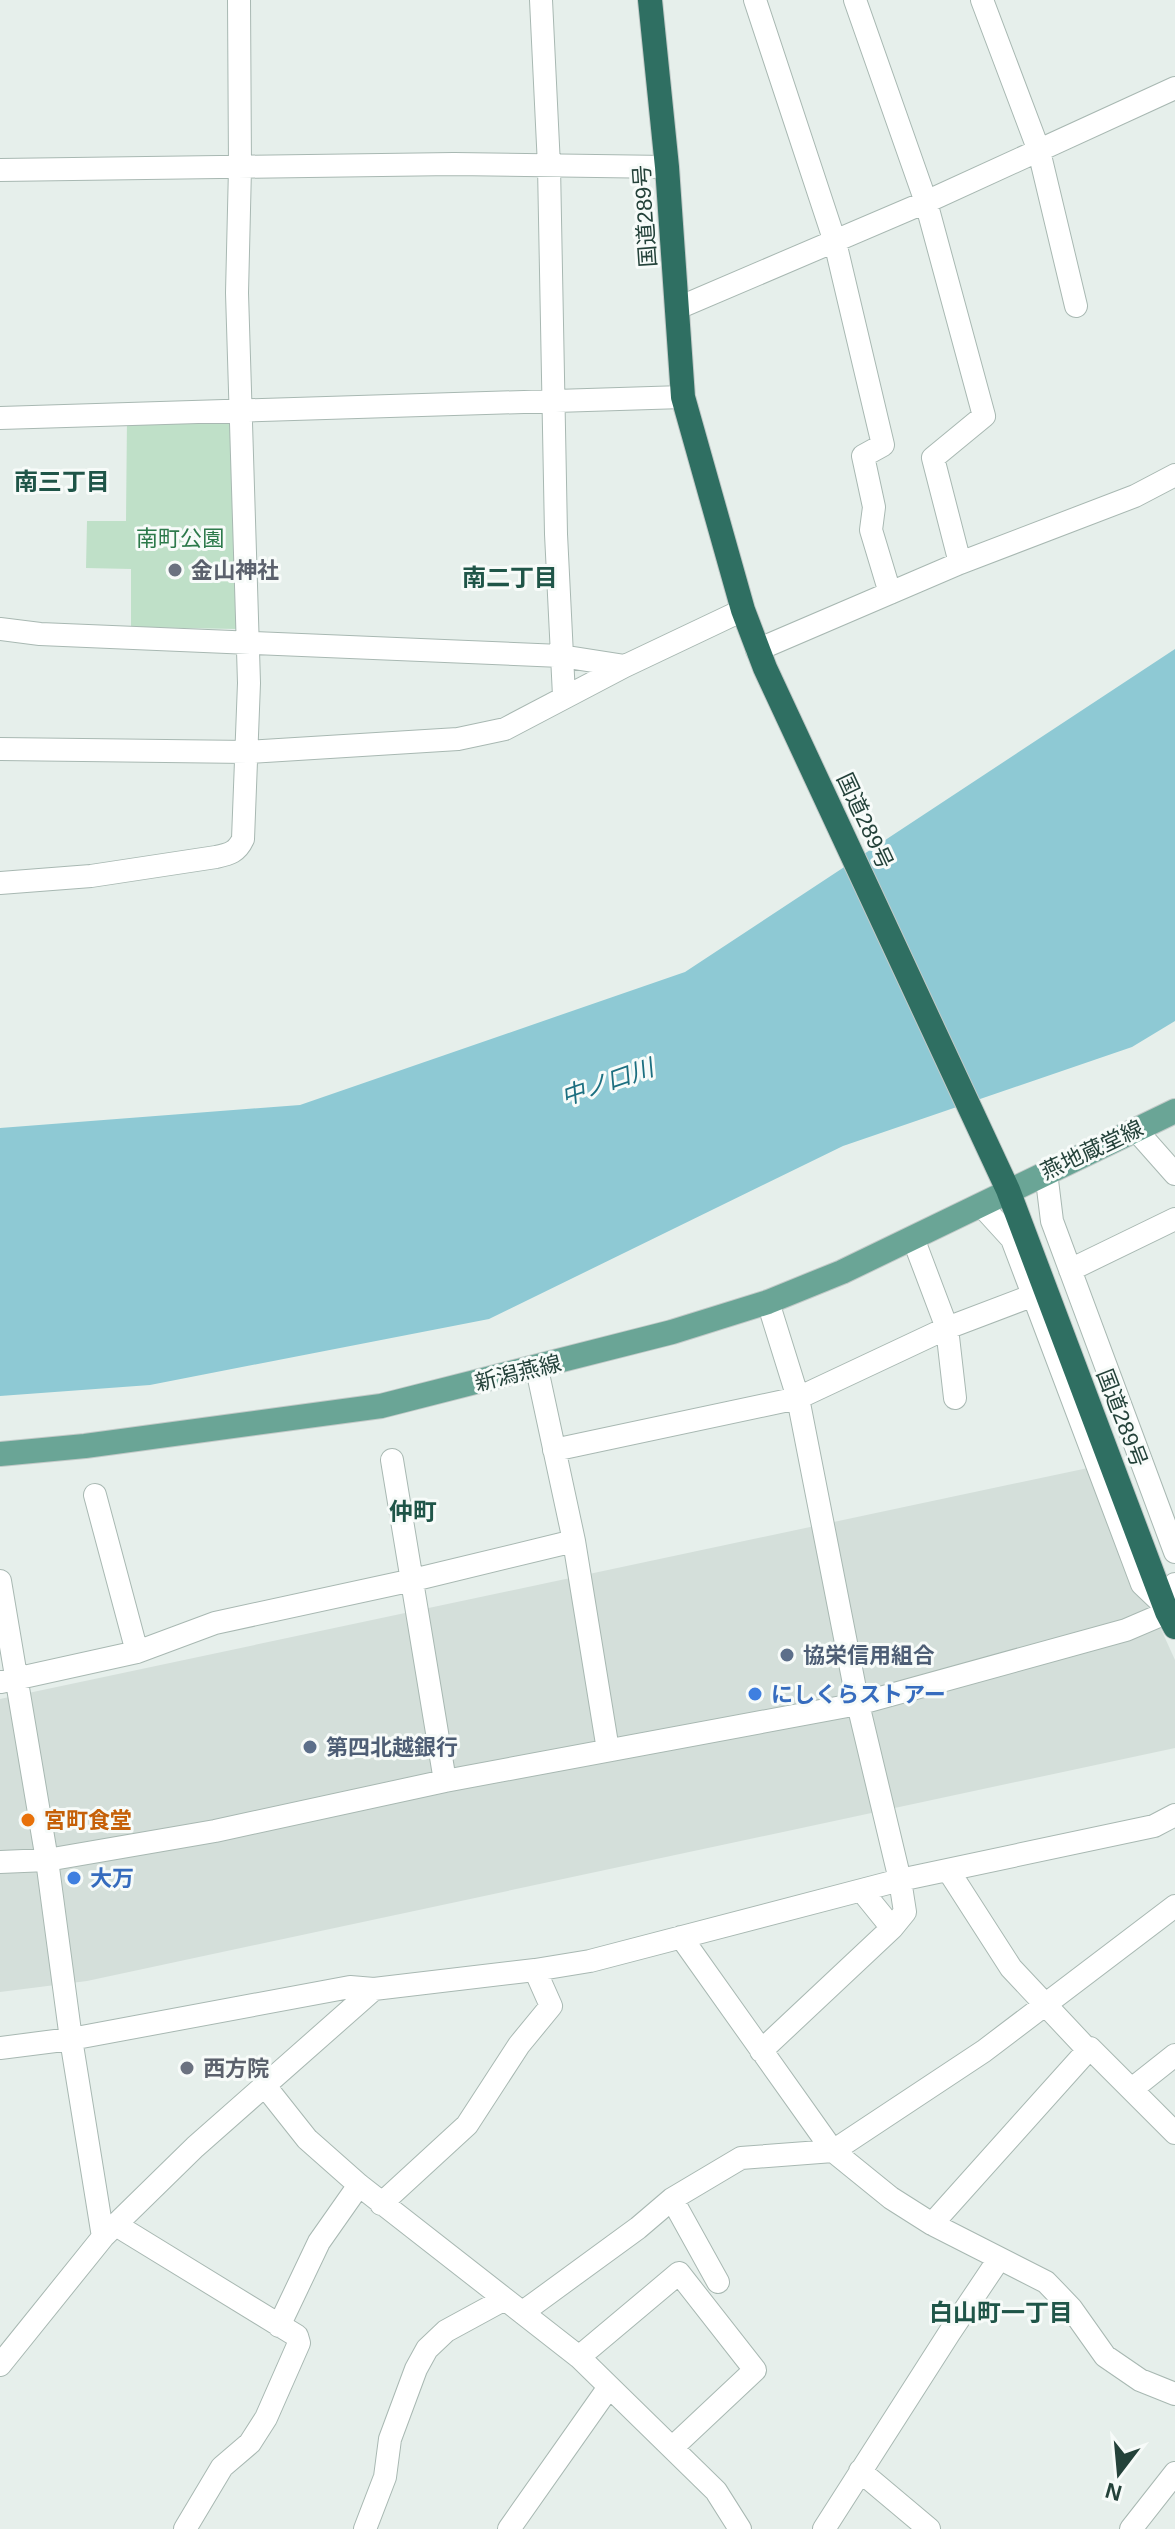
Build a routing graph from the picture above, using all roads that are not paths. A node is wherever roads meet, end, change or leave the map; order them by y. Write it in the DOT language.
graph roads {
  1 [pos="239,0"];
  2 [pos="541,0"];
  3 [pos="650,0"];
  4 [pos="755,0"];
  5 [pos="855,0"];
  6 [pos="982,0"];
  7 [pos="1175,88"];
  8 [pos="1039,151"];
  9 [pos="549,166"];
  10 [pos="667,167"];
  11 [pos="240,168"];
  12 [pos="0,170"];
  13 [pos="926,202"];
  14 [pos="835,242"];
  15 [pos="1076,306"];
  16 [pos="678,308"];
  17 [pos="683,397"];
  18 [pos="552,401"];
  19 [pos="241,412"];
  20 [pos="0,418"];
  21 [pos="1175,475"];
  22 [pos="960,563"];
  23 [pos="890,593"];
  24 [pos="743,610"];
  25 [pos="0,629"];
  26 [pos="248,644"];
  27 [pos="561,656"];
  28 [pos="761,659"];
  29 [pos="625,666"];
  30 [pos="564,696"];
  31 [pos="0,749"];
  32 [pos="248,752"];
  33 [pos="0,883"];
  34 [pos="1175,1111"];
  35 [pos="1136,1130"];
  36 [pos="1046,1172"];
  37 [pos="1175,1174"];
  38 [pos="1008,1190"];
  39 [pos="981,1205"];
  40 [pos="1175,1219"];
  41 [pos="913,1238"];
  42 [pos="1070,1270"];
  43 [pos="1034,1295"];
  44 [pos="768,1302"];
  45 [pos="947,1328"];
  46 [pos="537,1369"];
  47 [pos="798,1398"];
  48 [pos="955,1398"];
  49 [pos="554,1450"];
  50 [pos="0,1454"];
  51 [pos="392,1460"];
  52 [pos="95,1495"];
  53 [pos="574,1541"];
  54 [pos="1175,1552"];
  55 [pos="413,1580"];
  56 [pos="0,1581"];
  57 [pos="1171,1607"];
  58 [pos="137,1652"];
  59 [pos="8,1681"];
  60 [pos="858,1704"];
  61 [pos="608,1750"];
  62 [pos="445,1781"];
  63 [pos="1175,1816"];
  64 [pos="47,1860"];
  65 [pos="0,1862"];
  66 [pos="948,1870"];
  67 [pos="900,1880"];
  68 [pos="862,1891"];
  69 [pos="1175,1906"];
  70 [pos="892,1928"];
  71 [pos="681,1937"];
  72 [pos="535,1970"];
  73 [pos="374,1989"];
  74 [pos="1047,2006"];
  75 [pos="71,2039"];
  76 [pos="0,2048"];
  77 [pos="1088,2050"];
  78 [pos="761,2051"];
  79 [pos="1175,2055"];
  80 [pos="265,2086"];
  81 [pos="1132,2089"];
  82 [pos="1175,2133"];
  83 [pos="833,2151"];
  84 [pos="359,2185"];
  85 [pos="672,2199"];
  86 [pos="381,2204"];
  87 [pos="932,2224"];
  88 [pos="110,2231"];
  89 [pos="999,2259"];
  90 [pos="718,2282"];
  91 [pos="503,2300"];
  92 [pos="523,2312"];
  93 [pos="279,2326"];
  94 [pos="579,2357"];
  95 [pos="0,2365"];
  96 [pos="609,2387"];
  97 [pos="1175,2394"];
  98 [pos="673,2447"];
  99 [pos="860,2471"];
  100 [pos="1172,2485"];
  101 [pos="185,2529"];
  102 [pos="365,2529"];
  103 [pos="509,2529"];
  104 [pos="740,2529"];
  105 [pos="824,2529"];
  106 [pos="929,2529"];
  107 [pos="1131,2529"];
  1 -- 11 [label="street"];
  2 -- 9 [label="street"];
  3 -- 10 [label="highway, 国道289号"];
  4 -- 14 [label="street"];
  5 -- 13 [label="street"];
  6 -- 8 [label="street"];
  7 -- 8 [label="street"];
  8 -- 13 [label="street"];
  8 -- 15 [label="street"];
  9 -- 10 [label="street"];
  9 -- 11 [label="street"];
  9 -- 18 [label="street"];
  10 -- 16 [label="highway, 国道289号"];
  11 -- 12 [label="street"];
  11 -- 19 [label="street"];
  13 -- 14 [label="street"];
  13 -- 22 [label="street"];
  14 -- 16 [label="street"];
  14 -- 23 [label="street"];
  16 -- 17 [label="highway, 国道289号"];
  17 -- 18 [label="street"];
  17 -- 24 [label="highway, 国道289号"];
  18 -- 19 [label="street"];
  18 -- 27 [label="street"];
  19 -- 20 [label="street"];
  19 -- 26 [label="street"];
  21 -- 22 [label="street"];
  22 -- 23 [label="street"];
  23 -- 28 [label="street"];
  24 -- 28 [label="highway, 国道289号"];
  24 -- 29 [label="street"];
  25 -- 26 [label="street"];
  26 -- 27 [label="street"];
  26 -- 32 [label="street"];
  27 -- 29 [label="street"];
  27 -- 30 [label="street"];
  28 -- 38 [label="highway, 国道289号"];
  29 -- 30 [label="street"];
  30 -- 32 [label="street"];
  31 -- 32 [label="street"];
  32 -- 33 [label="street"];
  34 -- 35 [label="main road, 燕地蔵堂線"];
  35 -- 36 [label="main road, 燕地蔵堂線"];
  35 -- 37 [label="street"];
  36 -- 38 [label="main road, 燕地蔵堂線"];
  36 -- 42 [label="street"];
  38 -- 39 [label="main road, 新潟燕線"];
  38 -- 57 [label="highway, 国道289号"];
  39 -- 41 [label="main road, 新潟燕線"];
  39 -- 43 [label="street"];
  40 -- 42 [label="street"];
  41 -- 44 [label="main road, 新潟燕線"];
  41 -- 45 [label="street"];
  42 -- 54 [label="street"];
  43 -- 45 [label="street"];
  43 -- 57 [label="street"];
  44 -- 46 [label="main road, 新潟燕線"];
  44 -- 47 [label="street"];
  45 -- 47 [label="street"];
  45 -- 48 [label="street"];
  46 -- 49 [label="street"];
  46 -- 50 [label="main road, 新潟燕線"];
  47 -- 49 [label="street"];
  47 -- 60 [label="street"];
  49 -- 53 [label="street"];
  51 -- 55 [label="street"];
  52 -- 58 [label="street"];
  53 -- 55 [label="street"];
  53 -- 61 [label="street"];
  55 -- 58 [label="street"];
  55 -- 62 [label="street"];
  56 -- 59 [label="street"];
  57 -- 60 [label="street"];
  58 -- 59 [label="street"];
  59 -- 64 [label="street"];
  60 -- 61 [label="street"];
  60 -- 67 [label="street"];
  61 -- 62 [label="street"];
  62 -- 64 [label="street"];
  63 -- 66 [label="street"];
  64 -- 65 [label="street"];
  64 -- 75 [label="street"];
  66 -- 67 [label="street"];
  66 -- 74 [label="street"];
  67 -- 68 [label="street"];
  67 -- 70 [label="street"];
  68 -- 70 [label="street"];
  68 -- 71 [label="street"];
  69 -- 74 [label="street"];
  70 -- 78 [label="street"];
  71 -- 72 [label="street"];
  71 -- 78 [label="street"];
  72 -- 73 [label="street"];
  72 -- 86 [label="street"];
  73 -- 75 [label="street"];
  73 -- 80 [label="street"];
  74 -- 77 [label="street"];
  74 -- 83 [label="street"];
  75 -- 76 [label="street"];
  75 -- 88 [label="street"];
  77 -- 81 [label="street"];
  77 -- 87 [label="street"];
  78 -- 83 [label="street"];
  79 -- 81 [label="street"];
  80 -- 84 [label="street"];
  80 -- 88 [label="street"];
  81 -- 82 [label="street"];
  83 -- 85 [label="street"];
  83 -- 87 [label="street"];
  84 -- 86 [label="street"];
  84 -- 93 [label="street"];
  85 -- 90 [label="street"];
  85 -- 92 [label="street"];
  86 -- 91 [label="street"];
  87 -- 89 [label="street"];
  88 -- 93 [label="street"];
  88 -- 95 [label="street"];
  89 -- 97 [label="street"];
  89 -- 99 [label="street"];
  91 -- 92 [label="street"];
  91 -- 102 [label="street"];
  92 -- 94 [label="street"];
  93 -- 101 [label="street"];
  94 -- 96 [label="street"];
  94 -- 98 [label="street"];
  96 -- 98 [label="street"];
  96 -- 103 [label="street"];
  98 -- 104 [label="street"];
  99 -- 105 [label="street"];
  99 -- 106 [label="street"];
  100 -- 107 [label="street"];
}
